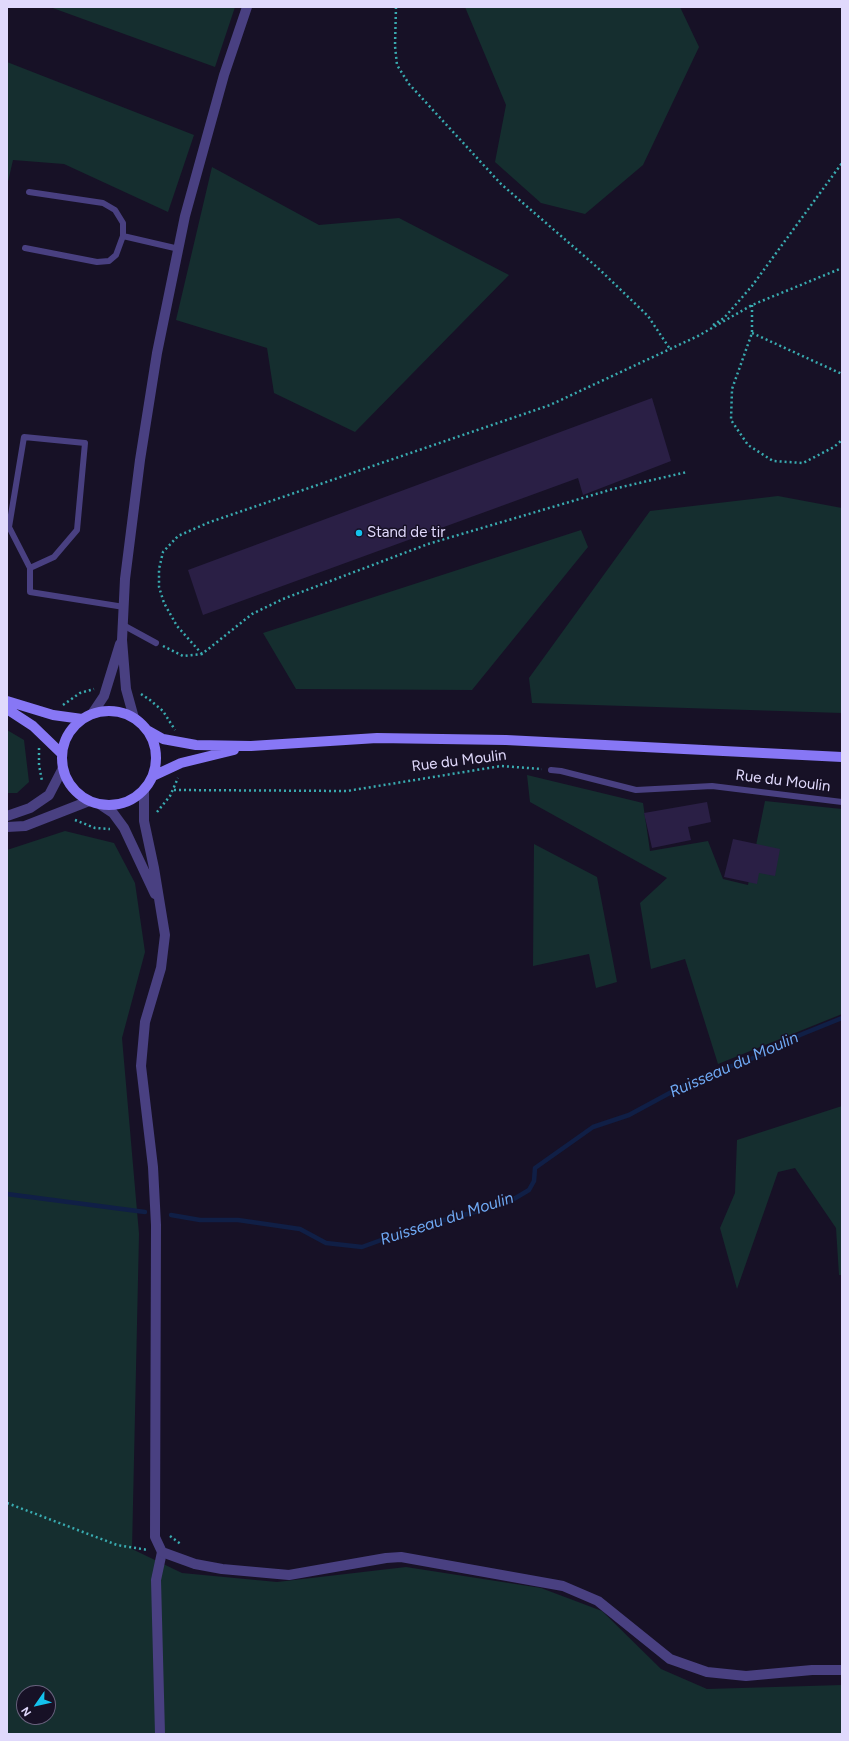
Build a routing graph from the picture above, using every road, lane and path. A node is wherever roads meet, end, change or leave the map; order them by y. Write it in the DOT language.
graph roads {
  1 [pos="248,7"];
  2 [pos="396,7"];
  3 [pos="842,163"];
  4 [pos="29,192"];
  5 [pos="124,236"];
  6 [pos="25,248"];
  7 [pos="179,249"];
  8 [pos="842,268"];
  9 [pos="752,305"];
  10 [pos="752,333"];
  11 [pos="698,336"];
  12 [pos="670,349"];
  13 [pos="842,374"];
  14 [pos="842,440"];
  15 [pos="687,472"];
  16 [pos="30,568"];
  17 [pos="124,607"];
  18 [pos="123,625"];
  19 [pos="122,640"];
  20 [pos="156,642"];
  21 [pos="202,654"];
  22 [pos="95,689"];
  23 [pos="139,693"];
  24 [pos="7,701"];
  25 [pos="7,709"];
  26 [pos="59,709"];
  27 [pos="92,714"];
  28 [pos="134,718"];
  29 [pos="82,720"];
  30 [pos="147,730"];
  31 [pos="177,734"];
  32 [pos="40,745"];
  33 [pos="251,746"];
  34 [pos="62,754"];
  35 [pos="842,756"];
  36 [pos="63,768"];
  37 [pos="551,770"];
  38 [pos="179,772"];
  39 [pos="153,776"];
  40 [pos="44,787"];
  41 [pos="144,790"];
  42 [pos="174,790"];
  43 [pos="89,801"];
  44 [pos="842,802"];
  45 [pos="101,805"];
  46 [pos="156,813"];
  47 [pos="7,816"];
  48 [pos="73,819"];
  49 [pos="7,827"];
  50 [pos="114,829"];
  51 [pos="161,906"];
  52 [pos="7,1503"];
  53 [pos="168,1531"];
  54 [pos="186,1548"];
  55 [pos="162,1552"];
  56 [pos="842,1670"];
  57 [pos="160,1734"];
  1 -- 7 [label="street"];
  2 -- 12 [label="path"];
  3 -- 11 [label="path"];
  4 -- 5 [label="lane"];
  5 -- 6 [label="lane"];
  5 -- 7 [label="lane"];
  7 -- 17 [label="street"];
  8 -- 9 [label="path"];
  9 -- 10 [label="path"];
  9 -- 11 [label="path"];
  10 -- 13 [label="path"];
  10 -- 14 [label="path"];
  11 -- 12 [label="path"];
  12 -- 21 [label="path"];
  15 -- 21 [label="path"];
  16 -- 16 [label="lane"];
  16 -- 17 [label="lane"];
  17 -- 18 [label="street"];
  18 -- 19 [label="street"];
  18 -- 20 [label="lane"];
  19 -- 27 [label="street"];
  19 -- 28 [label="street"];
  20 -- 21 [label="path"];
  22 -- 26 [label="path"];
  23 -- 31 [label="path"];
  24 -- 29 [label="main road"];
  25 -- 34 [label="main road"];
  27 -- 28 [label="main road"];
  27 -- 29 [label="main road"];
  28 -- 30 [label="main road"];
  29 -- 34 [label="main road"];
  30 -- 33 [label="main road"];
  30 -- 39 [label="main road"];
  32 -- 40 [label="path"];
  33 -- 35 [label="main road"];
  33 -- 39 [label="main road"];
  34 -- 36 [label="main road"];
  36 -- 43 [label="main road"];
  36 -- 47 [label="street"];
  37 -- 42 [label="path, Rue du Moulin"];
  37 -- 44 [label="lane, Rue du Moulin"];
  38 -- 42 [label="path"];
  39 -- 41 [label="main road"];
  41 -- 45 [label="main road"];
  41 -- 51 [label="street"];
  42 -- 46 [label="path"];
  43 -- 45 [label="main road"];
  43 -- 49 [label="street"];
  45 -- 51 [label="street"];
  48 -- 50 [label="path"];
  51 -- 55 [label="street"];
  52 -- 55 [label="path"];
  53 -- 54 [label="path"];
  55 -- 56 [label="street"];
  55 -- 57 [label="street"];
}
